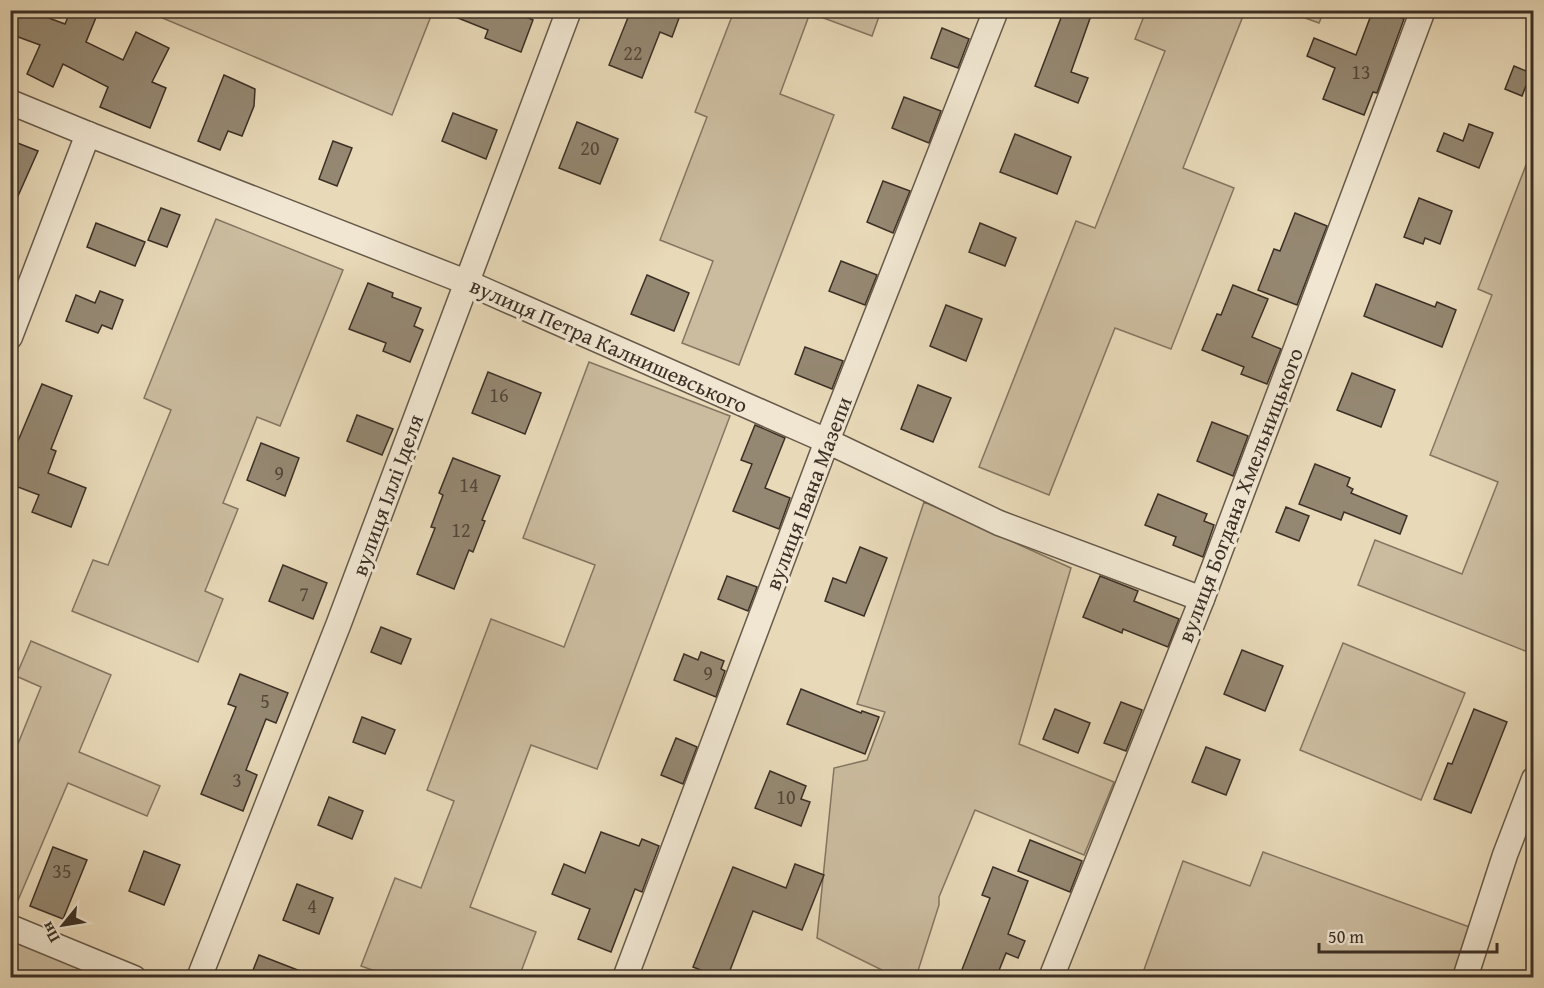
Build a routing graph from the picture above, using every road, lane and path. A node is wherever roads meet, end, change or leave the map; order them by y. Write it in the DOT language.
graph roads {
  1 [pos="569,10"];
  2 [pos="996,10"];
  3 [pos="1423,10"];
  4 [pos="10,102"];
  5 [pos="88,134"];
  6 [pos="466,282"];
  7 [pos="10,337"];
  8 [pos="826,441"];
  9 [pos="1202,599"];
  10 [pos="1533,779"];
  11 [pos="10,927"];
  12 [pos="134,978"];
  13 [pos="200,978"];
  14 [pos="625,978"];
  15 [pos="1051,978"];
  16 [pos="1465,978"];
  1 -- 6 [label="street, вулиця Іллі Іделя"];
  2 -- 8 [label="street, вулиця Івана Мазепи"];
  3 -- 9 [label="street, вулиця Богдана Хмельницького"];
  4 -- 5 [label="street, вулиця Петра Калнишевського"];
  5 -- 6 [label="street, вулиця Петра Калнишевського"];
  5 -- 7 [label="street"];
  6 -- 8 [label="street, вулиця Петра Калнишевського"];
  6 -- 13 [label="street, вулиця Іллі Іделя"];
  8 -- 9 [label="street, вулиця Петра Калнишевського"];
  8 -- 14 [label="street, вулиця Івана Мазепи"];
  9 -- 15 [label="street, вулиця Богдана Хмельницького"];
  10 -- 16 [label="street"];
  11 -- 12 [label="street"];
}
